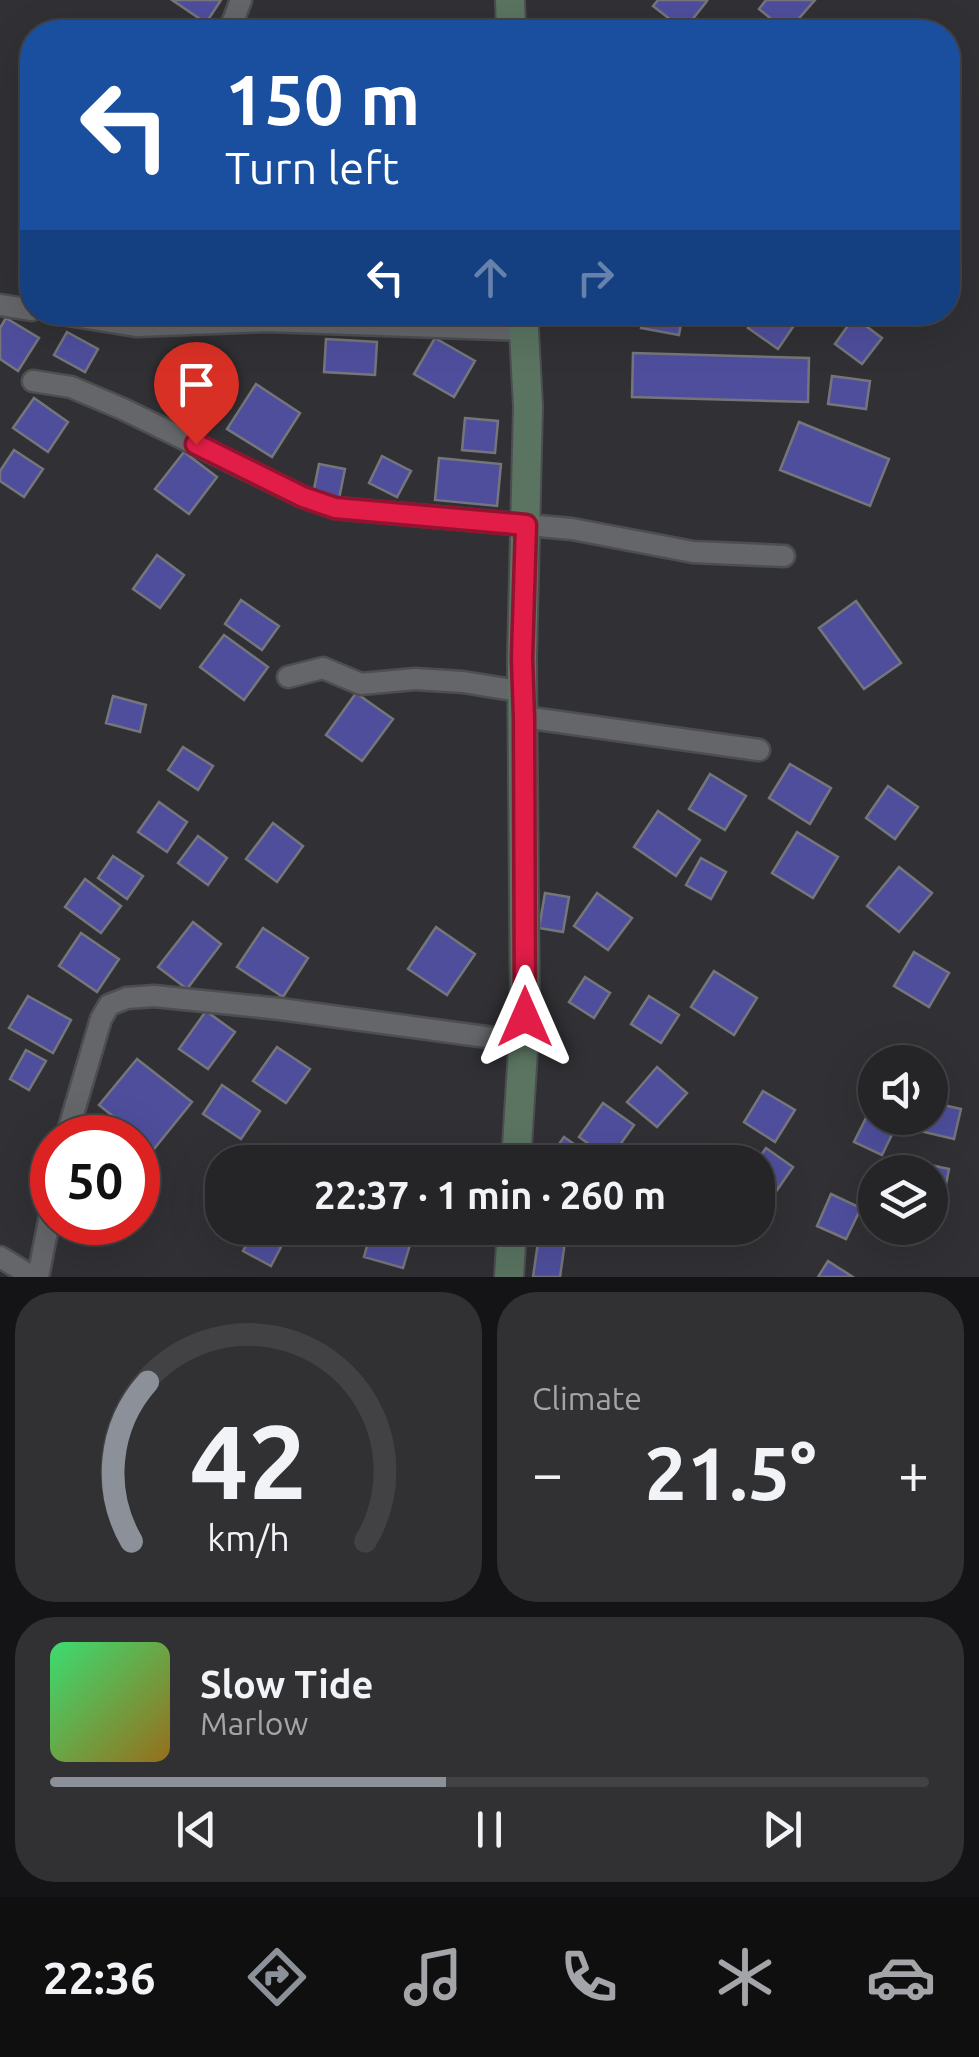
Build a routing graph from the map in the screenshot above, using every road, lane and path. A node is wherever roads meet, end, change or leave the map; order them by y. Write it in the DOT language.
graph roads {
  1 [pos="130,325"];
  2 [pos="162,325"];
  3 [pos="524,325"];
  4 [pos="34,381"];
  5 [pos="526,525"];
  6 [pos="784,556"];
  7 [pos="288,676"];
  8 [pos="524,705"];
  9 [pos="759,750"];
  10 [pos="524,1042"];
  11 [pos="73,1115"];
  12 [pos="517,1145"];
  13 [pos="43,1245"];
  14 [pos="511,1245"];
  15 [pos="0,1257"];
  16 [pos="36,1277"];
  17 [pos="509,1277"];
  1 -- 2 [label="street"];
  3 -- 5 [label="main road"];
  4 -- 5 [label="street"];
  5 -- 6 [label="street"];
  5 -- 8 [label="main road"];
  7 -- 8 [label="street"];
  8 -- 9 [label="street"];
  8 -- 10 [label="main road"];
  10 -- 11 [label="street"];
  10 -- 12 [label="main road"];
  13 -- 16 [label="street"];
  14 -- 17 [label="main road"];
  15 -- 16 [label="street"];
}
